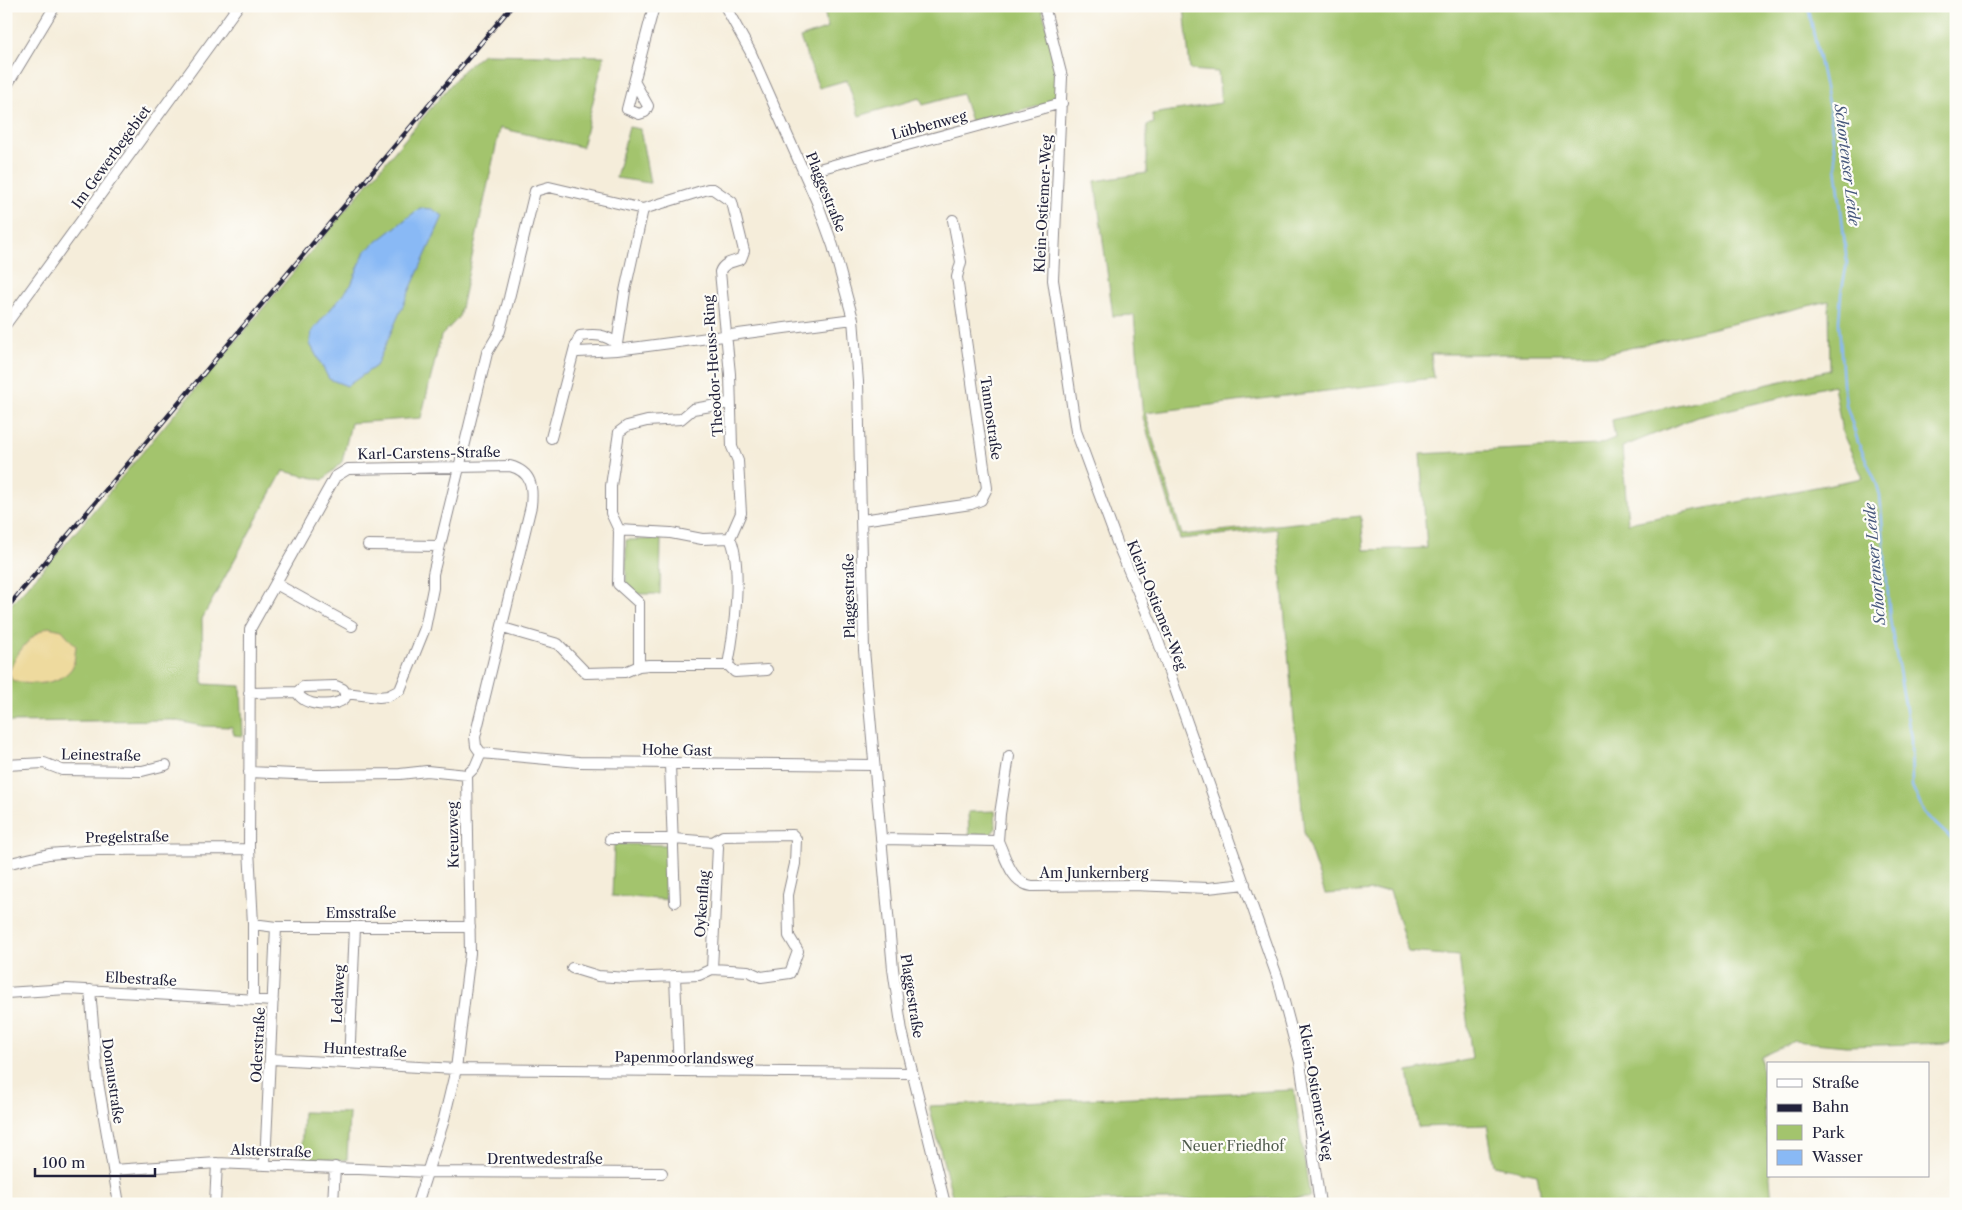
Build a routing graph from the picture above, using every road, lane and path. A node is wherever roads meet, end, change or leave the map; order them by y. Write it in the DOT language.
graph roads {
  1 [pos="55,6"];
  2 [pos="238,6"];
  3 [pos="654,6"];
  4 [pos="726,6"];
  5 [pos="1044,6"];
  6 [pos="634,82"];
  7 [pos="6,87"];
  8 [pos="1062,103"];
  9 [pos="804,173"];
  10 [pos="643,209"];
  11 [pos="953,220"];
  12 [pos="853,319"];
  13 [pos="6,324"];
  14 [pos="727,335"];
  15 [pos="575,347"];
  16 [pos="617,347"];
  17 [pos="729,403"];
  18 [pos="551,438"];
  19 [pos="460,466"];
  20 [pos="862,520"];
  21 [pos="619,530"];
  22 [pos="730,538"];
  23 [pos="368,545"];
  24 [pos="440,546"];
  25 [pos="276,584"];
  26 [pos="352,626"];
  27 [pos="503,628"];
  28 [pos="728,665"];
  29 [pos="639,666"];
  30 [pos="767,670"];
  31 [pos="297,692"];
  32 [pos="250,693"];
  33 [pos="345,693"];
  34 [pos="481,753"];
  35 [pos="1009,756"];
  36 [pos="670,764"];
  37 [pos="6,765"];
  38 [pos="166,765"];
  39 [pos="874,765"];
  40 [pos="249,772"];
  41 [pos="467,775"];
  42 [pos="610,839"];
  43 [pos="674,839"];
  44 [pos="880,839"];
  45 [pos="998,840"];
  46 [pos="713,842"];
  47 [pos="250,848"];
  48 [pos="6,864"];
  49 [pos="1245,884"];
  50 [pos="675,902"];
  51 [pos="254,924"];
  52 [pos="276,927"];
  53 [pos="355,927"];
  54 [pos="470,927"];
  55 [pos="572,968"];
  56 [pos="712,969"];
  57 [pos="675,977"];
  58 [pos="90,990"];
  59 [pos="6,993"];
  60 [pos="253,999"];
  61 [pos="274,1001"];
  62 [pos="271,1059"];
  63 [pos="349,1063"];
  64 [pos="456,1069"];
  65 [pos="679,1071"];
  66 [pos="912,1072"];
  67 [pos="218,1162"];
  68 [pos="265,1164"];
  69 [pos="335,1167"];
  70 [pos="113,1170"];
  71 [pos="428,1172"];
  72 [pos="662,1173"];
  73 [pos="119,1204"];
  74 [pos="215,1204"];
  75 [pos="333,1204"];
  76 [pos="417,1204"];
  77 [pos="945,1204"];
  78 [pos="1320,1204"];
  1 -- 7 [label="street"];
  2 -- 13 [label="street, Im Gewerbegebiet"];
  3 -- 6 [label="street"];
  4 -- 9 [label="street, Plaggestraße"];
  5 -- 8 [label="street, Klein-Ostiemer-Weg"];
  8 -- 9 [label="street, Lübbenweg"];
  8 -- 49 [label="street, Klein-Ostiemer-Weg"];
  9 -- 12 [label="street, Plaggestraße"];
  10 -- 14 [label="street, Theodor-Heuss-Ring"];
  10 -- 16 [label="street"];
  10 -- 19 [label="street"];
  11 -- 20 [label="street, Tannostraße"];
  12 -- 14 [label="street"];
  12 -- 20 [label="street, Plaggestraße"];
  14 -- 16 [label="street"];
  14 -- 17 [label="street, Theodor-Heuss-Ring"];
  15 -- 16 [label="street"];
  15 -- 16 [label="street"];
  15 -- 18 [label="street"];
  17 -- 21 [label="street"];
  17 -- 22 [label="street, Theodor-Heuss-Ring"];
  19 -- 24 [label="street"];
  19 -- 25 [label="street, Karl-Carstens-Straße"];
  19 -- 27 [label="street, Karl-Carstens-Straße"];
  20 -- 39 [label="street, Plaggestraße"];
  21 -- 22 [label="street"];
  21 -- 29 [label="street"];
  22 -- 28 [label="street"];
  23 -- 24 [label="street"];
  24 -- 33 [label="street"];
  25 -- 26 [label="street"];
  25 -- 32 [label="street, Karl-Carstens-Straße"];
  27 -- 29 [label="street"];
  27 -- 34 [label="street"];
  28 -- 29 [label="street"];
  28 -- 30 [label="street"];
  31 -- 32 [label="street"];
  31 -- 33 [label="street"];
  31 -- 33 [label="street"];
  32 -- 40 [label="street, Karl-Carstens-Straße"];
  34 -- 36 [label="street, Hohe Gast"];
  34 -- 41 [label="street"];
  35 -- 45 [label="street"];
  36 -- 39 [label="street, Hohe Gast"];
  36 -- 43 [label="street"];
  37 -- 38 [label="street, Leinestraße"];
  39 -- 44 [label="street, Plaggestraße"];
  40 -- 41 [label="street"];
  40 -- 47 [label="street, Oderstraße"];
  41 -- 54 [label="street, Kreuzweg"];
  42 -- 43 [label="street"];
  43 -- 46 [label="street"];
  43 -- 50 [label="street"];
  44 -- 45 [label="street"];
  44 -- 66 [label="street, Plaggestraße"];
  45 -- 49 [label="street, Am Junkernberg"];
  46 -- 56 [label="street, Oykenflag"];
  46 -- 56 [label="street"];
  47 -- 48 [label="street, Pregelstraße"];
  47 -- 51 [label="street, Oderstraße"];
  49 -- 78 [label="street, Klein-Ostiemer-Weg"];
  51 -- 52 [label="street, Emsstraße"];
  51 -- 60 [label="street, Oderstraße"];
  52 -- 53 [label="street, Emsstraße"];
  52 -- 61 [label="street, Oderstraße"];
  53 -- 54 [label="street, Emsstraße"];
  53 -- 63 [label="street, Ledaweg"];
  54 -- 64 [label="street, Kreuzweg"];
  55 -- 57 [label="street"];
  56 -- 57 [label="street"];
  57 -- 65 [label="street"];
  58 -- 59 [label="street, Elbestraße"];
  58 -- 60 [label="street, Elbestraße"];
  58 -- 70 [label="street, Donaustraße"];
  60 -- 61 [label="street, Elbestraße"];
  61 -- 62 [label="street, Oderstraße"];
  62 -- 63 [label="street, Huntestraße"];
  62 -- 68 [label="street, Oderstraße"];
  63 -- 64 [label="street, Huntestraße"];
  64 -- 65 [label="street, Papenmoorlandsweg"];
  64 -- 71 [label="street, Kreuzweg"];
  65 -- 66 [label="street, Papenmoorlandsweg"];
  66 -- 77 [label="street, Plaggestraße"];
  67 -- 68 [label="street, Alsterstraße"];
  67 -- 70 [label="street, Alsterstraße"];
  67 -- 74 [label="street"];
  68 -- 69 [label="street, Alsterstraße"];
  69 -- 71 [label="street, Alsterstraße"];
  69 -- 75 [label="street"];
  70 -- 73 [label="street, Donaustraße"];
  71 -- 72 [label="street, Drentwedestraße"];
  71 -- 76 [label="street, Kreuzweg"];
}
